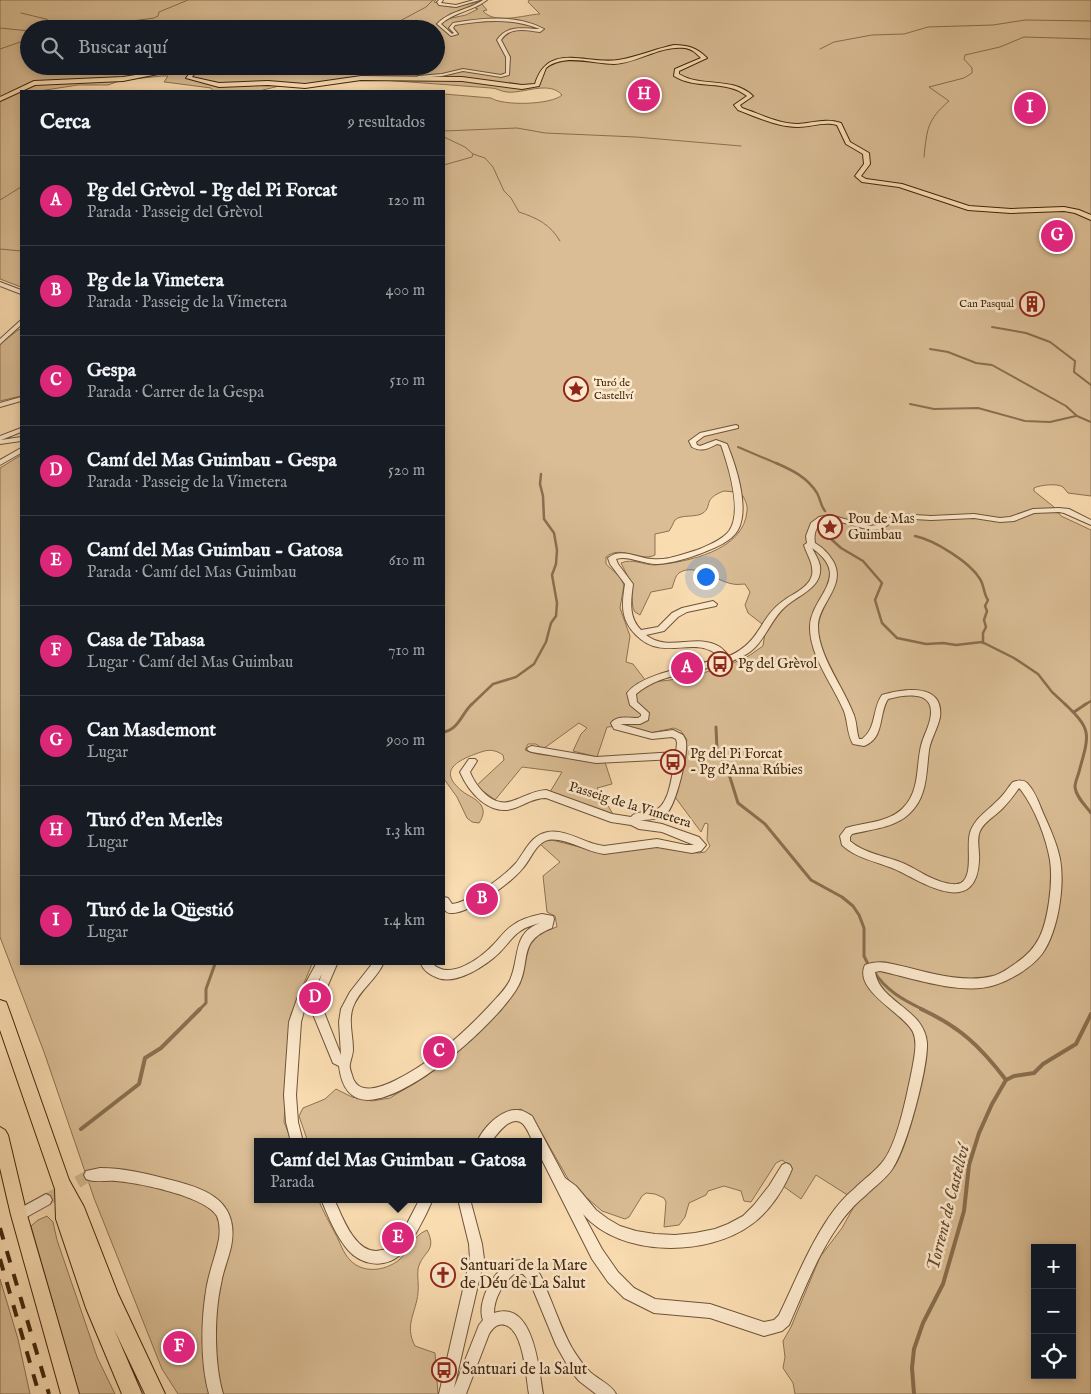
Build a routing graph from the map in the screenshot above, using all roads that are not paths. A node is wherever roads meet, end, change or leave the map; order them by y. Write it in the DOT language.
graph roads {
  1 [pos="442,0"];
  2 [pos="478,0"];
  3 [pos="485,0"];
  4 [pos="443,20"];
  5 [pos="445,30"];
  6 [pos="445,74"];
  7 [pos="145,75"];
  8 [pos="191,75"];
  9 [pos="442,75"];
  10 [pos="403,79"];
  11 [pos="0,99"];
  12 [pos="1091,218"];
  13 [pos="0,284"];
  14 [pos="20,292"];
  15 [pos="20,323"];
  16 [pos="0,342"];
  17 [pos="20,399"];
  18 [pos="0,405"];
  19 [pos="736,427"];
  20 [pos="20,430"];
  21 [pos="20,439"];
  22 [pos="0,440"];
  23 [pos="20,451"];
  24 [pos="0,463"];
  25 [pos="1091,523"];
  26 [pos="811,544"];
  27 [pos="713,604"];
  28 [pos="641,635"];
  29 [pos="728,659"];
  30 [pos="532,749"];
  31 [pos="679,755"];
  32 [pos="472,761"];
  33 [pos="633,821"];
  34 [pos="445,904"];
  35 [pos="321,965"];
  36 [pos="332,965"];
  37 [pos="377,965"];
  38 [pos="427,965"];
  39 [pos="0,1007"];
  40 [pos="344,1063"];
  41 [pos="0,1135"];
  42 [pos="297,1138"];
  43 [pos="486,1138"];
  44 [pos="538,1138"];
  45 [pos="542,1147"];
  46 [pos="786,1169"];
  47 [pos="90,1175"];
  48 [pos="558,1182"];
  49 [pos="46,1200"];
  50 [pos="329,1203"];
  51 [pos="424,1203"];
  52 [pos="465,1203"];
  53 [pos="20,1215"];
  54 [pos="103,1303"];
  55 [pos="490,1321"];
  56 [pos="70,1394"];
  57 [pos="132,1394"];
  58 [pos="155,1394"];
  59 [pos="216,1394"];
  60 [pos="446,1394"];
  61 [pos="458,1394"];
  62 [pos="536,1394"];
  63 [pos="609,1394"];
  1 -- 2 [label="street"];
  3 -- 4 [label="street"];
  5 -- 6 [label="street"];
  7 -- 11 [label="main road"];
  8 -- 10 [label="main road"];
  9 -- 10 [label="street"];
  10 -- 12 [label="main road"];
  13 -- 14 [label="street"];
  15 -- 16 [label="street"];
  17 -- 18 [label="street"];
  19 -- 28 [label="street"];
  20 -- 22 [label="street"];
  21 -- 22 [label="street"];
  23 -- 24 [label="street"];
  25 -- 26 [label="street"];
  26 -- 29 [label="street"];
  26 -- 48 [label="street"];
  27 -- 28 [label="street"];
  28 -- 29 [label="street"];
  29 -- 31 [label="street"];
  30 -- 31 [label="street"];
  31 -- 33 [label="street"];
  32 -- 33 [label="street, Passeig de la Vimetera"];
  33 -- 34 [label="street, Passeig de la Vimetera"];
  35 -- 42 [label="street"];
  36 -- 40 [label="street"];
  37 -- 40 [label="street"];
  38 -- 40 [label="street"];
  39 -- 54 [label="highway"];
  41 -- 53 [label="main road"];
  43 -- 44 [label="street"];
  45 -- 48 [label="street"];
  46 -- 48 [label="street"];
  47 -- 59 [label="street"];
  49 -- 53 [label="street"];
  50 -- 51 [label="street"];
  52 -- 60 [label="street"];
  53 -- 56 [label="main road"];
  54 -- 57 [label="highway"];
  54 -- 58 [label="highway"];
  55 -- 61 [label="street"];
  55 -- 62 [label="street"];
  55 -- 63 [label="street"];
}
